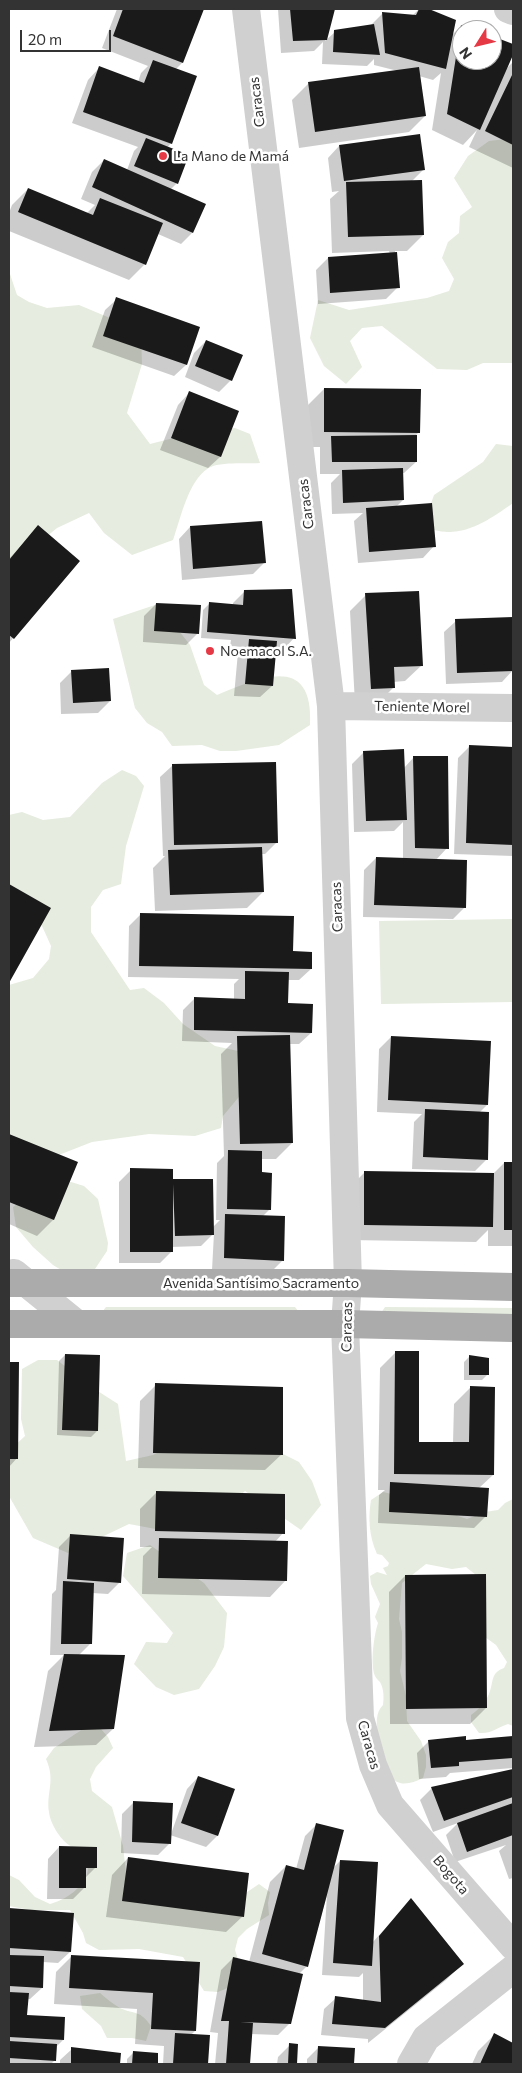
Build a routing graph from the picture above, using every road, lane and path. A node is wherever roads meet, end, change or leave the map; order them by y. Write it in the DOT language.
graph roads {
  1 [pos="246,9"];
  2 [pos="508,9"];
  3 [pos="513,11"];
  4 [pos="331,706"];
  5 [pos="513,708"];
  6 [pos="14,1278"];
  7 [pos="348,1283"];
  8 [pos="513,1287"];
  9 [pos="9,1324"];
  10 [pos="77,1324"];
  11 [pos="345,1324"];
  12 [pos="513,1328"];
  13 [pos="390,1805"];
  14 [pos="513,1946"];
  15 [pos="513,1969"];
  16 [pos="411,2064"];
  1 -- 4 [label="street, Caracas"];
  2 -- 3 [label="street"];
  4 -- 5 [label="street, Teniente Morel"];
  4 -- 7 [label="street, Caracas"];
  6 -- 7 [label="main road, Avenida Santísimo Sacramento"];
  6 -- 10 [label="street"];
  7 -- 8 [label="main road, Avenida Santísimo Sacramento"];
  7 -- 11 [label="street, Caracas"];
  9 -- 10 [label="main road"];
  10 -- 11 [label="main road"];
  11 -- 12 [label="main road"];
  11 -- 13 [label="street, Caracas"];
  13 -- 14 [label="street, Bogota"];
  15 -- 16 [label="street"];
}
